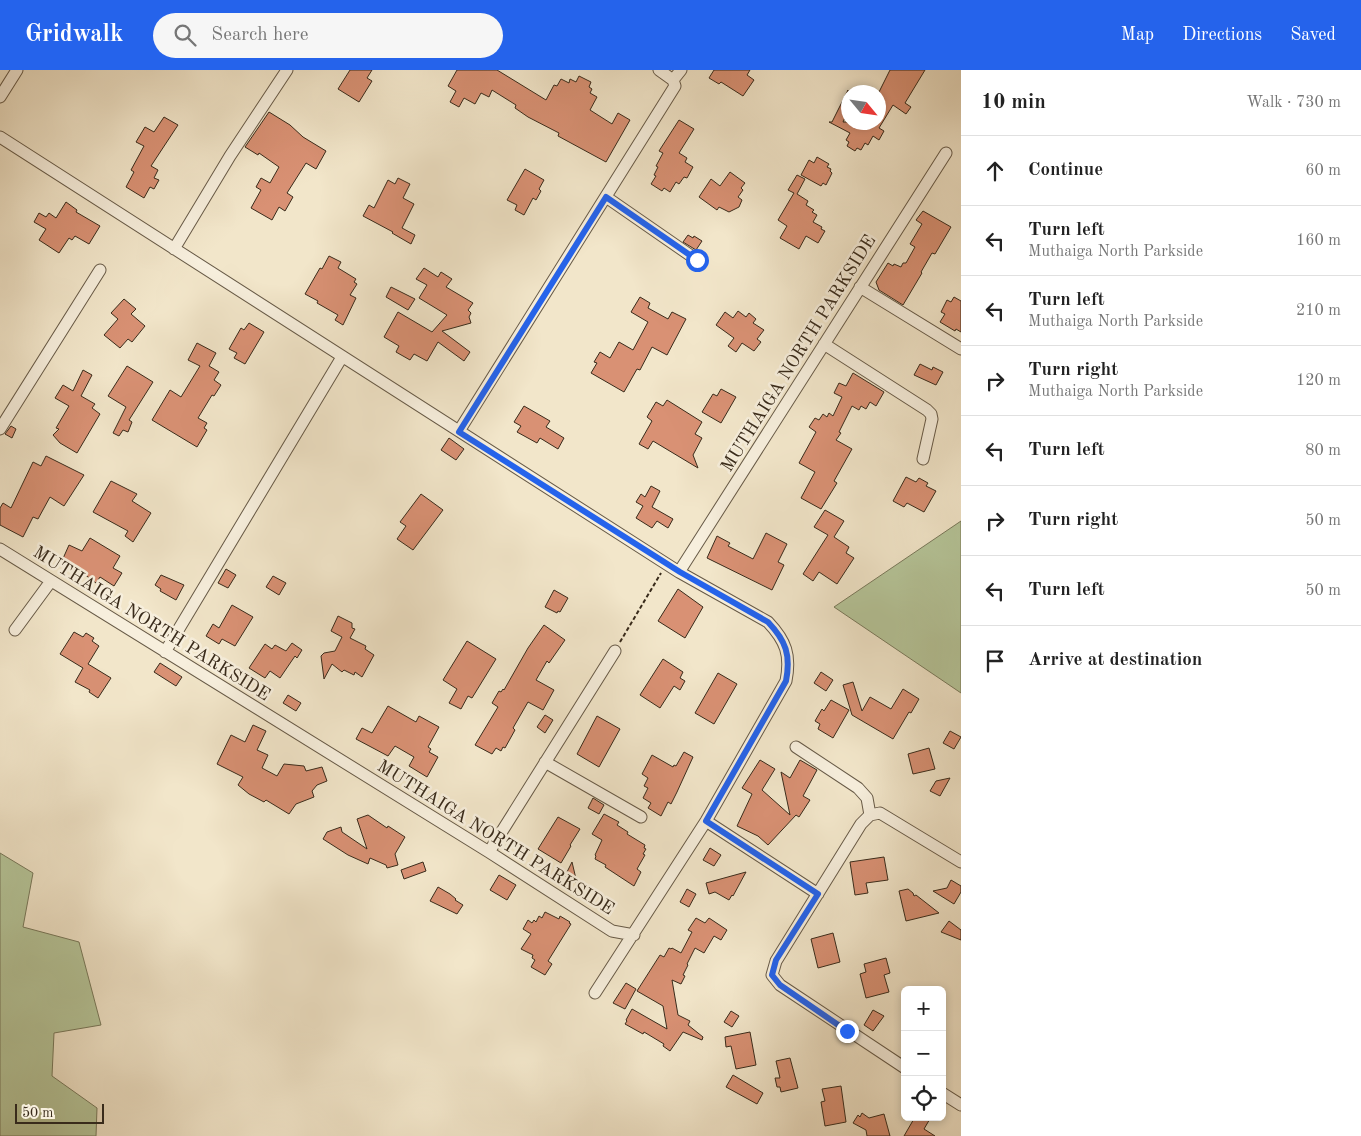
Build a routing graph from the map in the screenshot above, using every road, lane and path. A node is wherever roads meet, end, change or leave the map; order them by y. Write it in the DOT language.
graph roads {
  1 [pos="17,70"];
  2 [pos="287,70"];
  3 [pos="660,70"];
  4 [pos="681,70"];
  5 [pos="674,83"];
  6 [pos="0,96"];
  7 [pos="0,137"];
  8 [pos="946,153"];
  9 [pos="606,197"];
  10 [pos="174,249"];
  11 [pos="697,260"];
  12 [pos="100,270"];
  13 [pos="860,286"];
  14 [pos="824,344"];
  15 [pos="961,348"];
  16 [pos="342,357"];
  17 [pos="0,429"];
  18 [pos="459,432"];
  19 [pos="923,459"];
  20 [pos="0,550"];
  21 [pos="667,564"];
  22 [pos="680,572"];
  23 [pos="51,581"];
  24 [pos="15,630"];
  25 [pos="615,651"];
  26 [pos="165,652"];
  27 [pos="796,747"];
  28 [pos="546,762"];
  29 [pos="870,815"];
  30 [pos="641,817"];
  31 [pos="706,821"];
  32 [pos="489,852"];
  33 [pos="961,862"];
  34 [pos="818,894"];
  35 [pos="634,935"];
  36 [pos="595,992"];
  37 [pos="901,1065"];
  38 [pos="946,1096"];
  39 [pos="961,1105"];
  1 -- 6 [label="street"];
  2 -- 10 [label="street"];
  3 -- 5 [label="street"];
  4 -- 5 [label="street"];
  5 -- 9 [label="street"];
  7 -- 10 [label="street"];
  8 -- 13 [label="street, MUTHAIGA NORTH PARKSIDE"];
  9 -- 11 [label="street"];
  9 -- 18 [label="street"];
  10 -- 16 [label="street"];
  12 -- 17 [label="street"];
  13 -- 14 [label="street, MUTHAIGA NORTH PARKSIDE"];
  13 -- 15 [label="street"];
  14 -- 19 [label="street"];
  14 -- 22 [label="street, MUTHAIGA NORTH PARKSIDE"];
  16 -- 18 [label="street"];
  16 -- 26 [label="street"];
  18 -- 21 [label="street"];
  20 -- 23 [label="street, MUTHAIGA NORTH PARKSIDE"];
  21 -- 22 [label="street"];
  21 -- 25 [label="path"];
  22 -- 31 [label="street"];
  23 -- 24 [label="street"];
  23 -- 26 [label="street, MUTHAIGA NORTH PARKSIDE"];
  25 -- 28 [label="street"];
  26 -- 32 [label="street, MUTHAIGA NORTH PARKSIDE"];
  27 -- 29 [label="street"];
  28 -- 30 [label="street"];
  28 -- 32 [label="street"];
  29 -- 33 [label="street"];
  29 -- 34 [label="street"];
  31 -- 34 [label="street"];
  31 -- 35 [label="street"];
  32 -- 35 [label="street, MUTHAIGA NORTH PARKSIDE"];
  34 -- 37 [label="street"];
  35 -- 36 [label="street"];
  38 -- 39 [label="street"];
}
